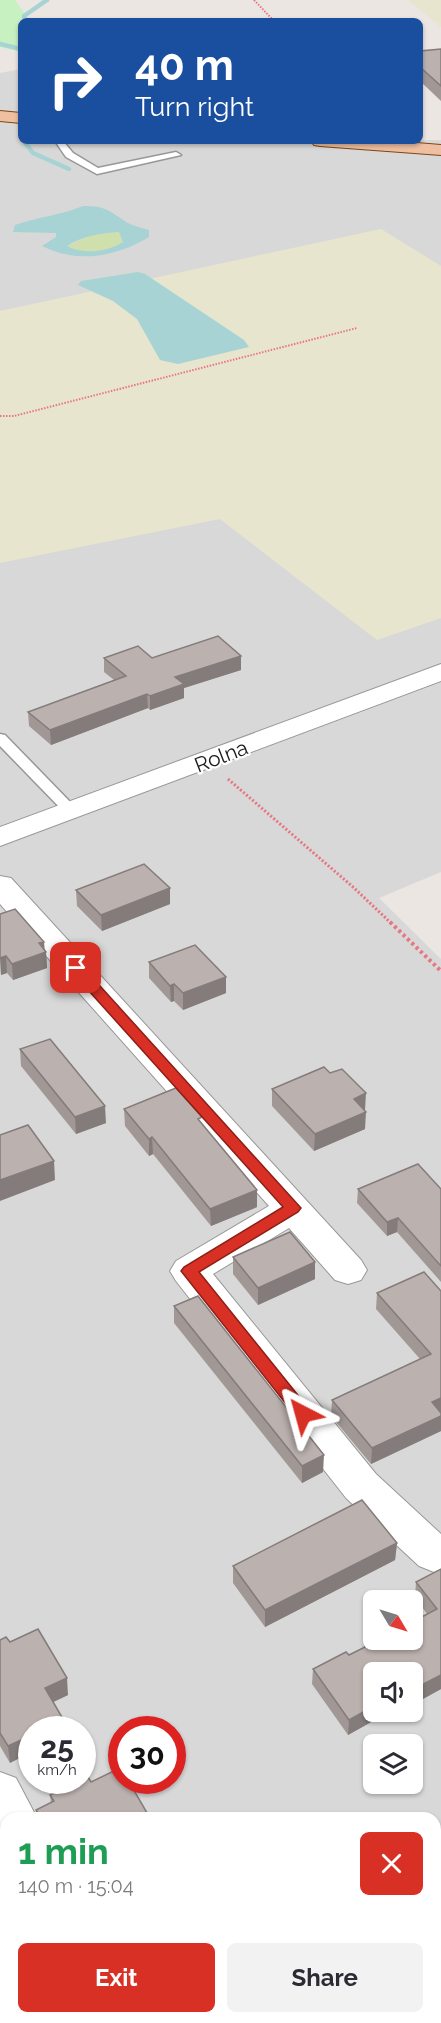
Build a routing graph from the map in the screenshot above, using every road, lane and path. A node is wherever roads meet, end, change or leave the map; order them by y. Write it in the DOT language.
graph roads {
  1 [pos="254,0"];
  2 [pos="271,18"];
  3 [pos="0,116"];
  4 [pos="18,118"];
  5 [pos="60,144"];
  6 [pos="368,144"];
  7 [pos="441,150"];
  8 [pos="176,155"];
  9 [pos="357,328"];
  10 [pos="0,416"];
  11 [pos="441,672"];
  12 [pos="0,738"];
  13 [pos="207,761"];
  14 [pos="71,811"];
  15 [pos="0,837"];
  16 [pos="0,885"];
  17 [pos="441,971"];
  18 [pos="293,1208"];
  19 [pos="348,1269"];
  20 [pos="434,1554"];
  21 [pos="0,1793"];
  22 [pos="11,1812"];
  1 -- 2 [label="path"];
  3 -- 4 [label="main road"];
  5 -- 8 [label="lane"];
  6 -- 7 [label="main road"];
  9 -- 10 [label="path"];
  11 -- 13 [label="street, Rolna"];
  12 -- 14 [label="lane"];
  13 -- 14 [label="street, Rolna"];
  13 -- 17 [label="path"];
  14 -- 15 [label="street, Rolna"];
  16 -- 18 [label="street"];
  18 -- 19 [label="street"];
  18 -- 20 [label="street"];
  21 -- 22 [label="street"];
}
